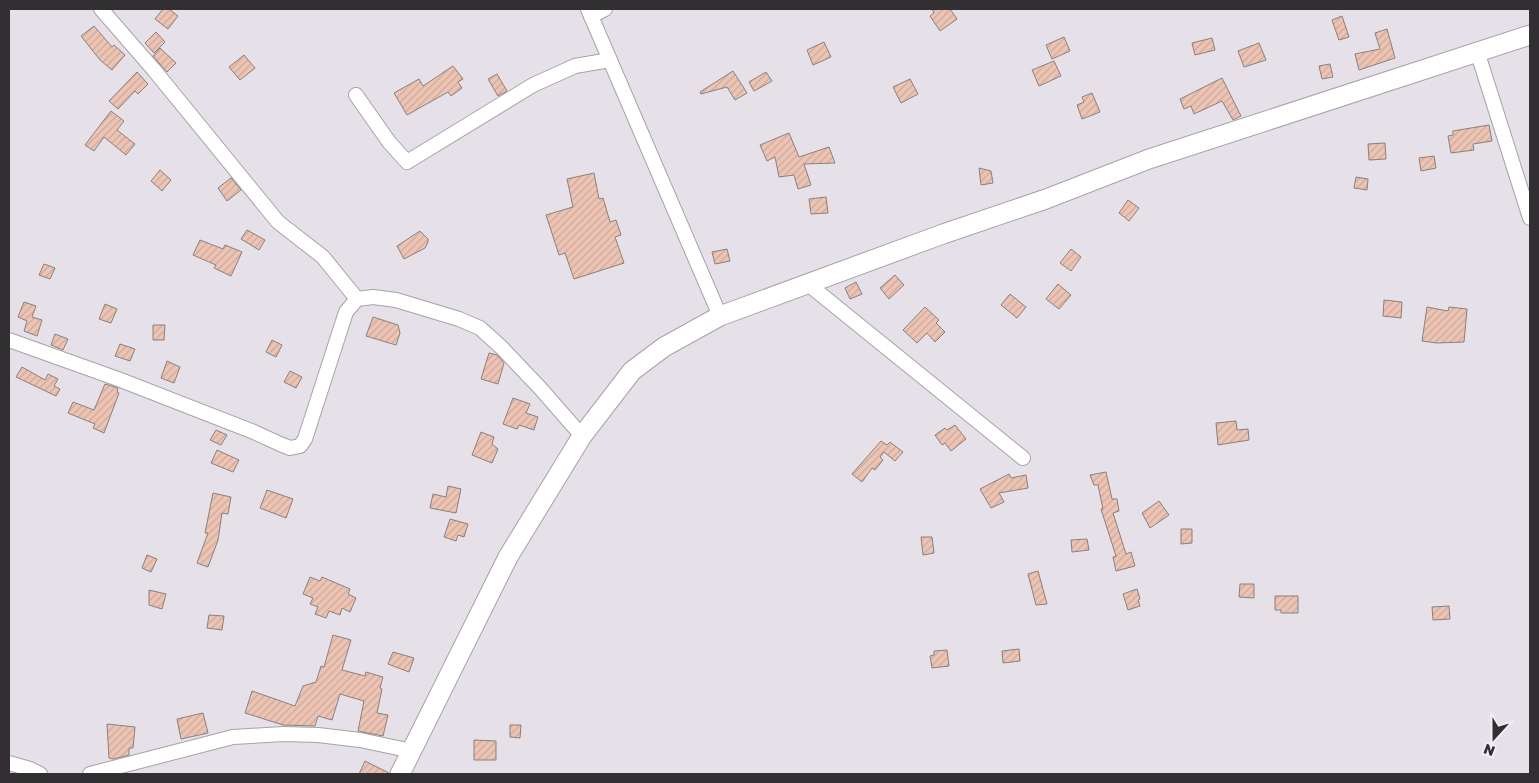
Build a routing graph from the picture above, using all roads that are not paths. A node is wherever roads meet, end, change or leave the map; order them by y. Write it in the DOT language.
graph roads {
  1 [pos="101,9"];
  2 [pos="605,9"];
  3 [pos="590,13"];
  4 [pos="1530,35"];
  5 [pos="1478,51"];
  6 [pos="610,60"];
  7 [pos="356,95"];
  8 [pos="1530,218"];
  9 [pos="808,284"];
  10 [pos="357,299"];
  11 [pos="720,316"];
  12 [pos="9,340"];
  13 [pos="582,436"];
  14 [pos="1023,458"];
  15 [pos="412,751"];
  16 [pos="9,763"];
  17 [pos="40,774"];
  18 [pos="90,774"];
  19 [pos="400,774"];
  1 -- 10 [label="street"];
  2 -- 3 [label="street"];
  3 -- 6 [label="street"];
  4 -- 5 [label="street"];
  5 -- 8 [label="street"];
  5 -- 9 [label="street"];
  6 -- 7 [label="street"];
  6 -- 11 [label="street"];
  9 -- 11 [label="street"];
  9 -- 14 [label="street"];
  10 -- 12 [label="street"];
  10 -- 13 [label="street"];
  11 -- 13 [label="street"];
  13 -- 15 [label="street"];
  15 -- 18 [label="street"];
  15 -- 19 [label="street"];
  16 -- 17 [label="street"];
}
